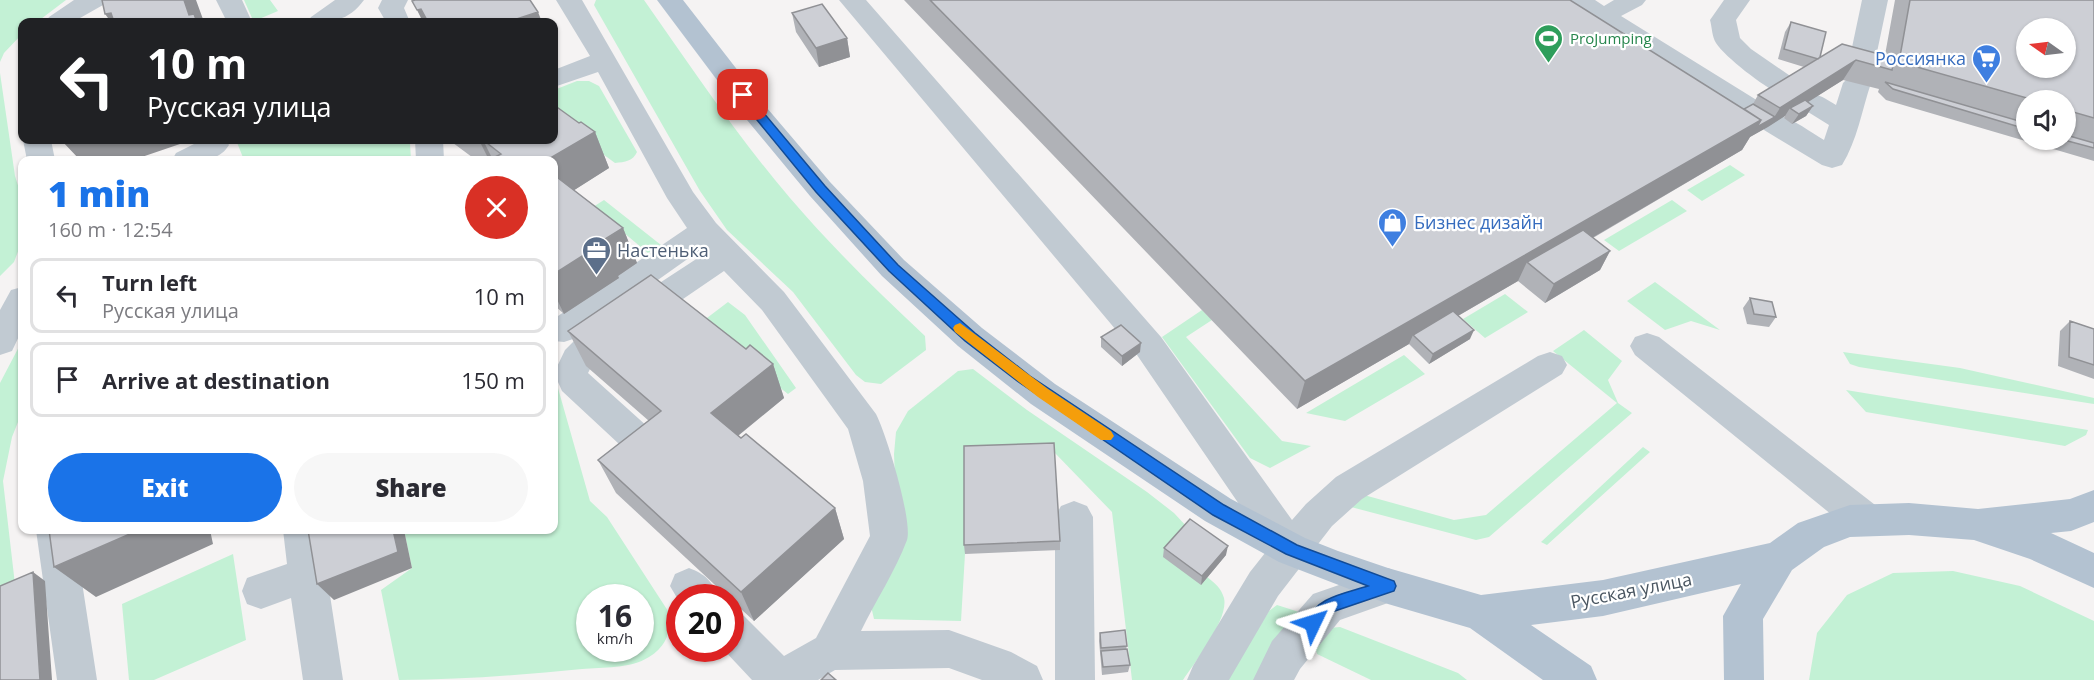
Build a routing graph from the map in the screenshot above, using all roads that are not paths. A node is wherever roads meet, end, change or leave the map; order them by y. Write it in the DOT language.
graph roads {
  1 [pos="94,0"];
  2 [pos="229,0"];
  3 [pos="351,0"];
  4 [pos="395,0"];
  5 [pos="569,0"];
  6 [pos="670,0"];
  7 [pos="852,0"];
  8 [pos="1577,0"];
  9 [pos="1633,0"];
  10 [pos="1737,0"];
  11 [pos="1875,0"];
  12 [pos="1603,16"];
  13 [pos="63,18"];
  14 [pos="237,18"];
  15 [pos="326,18"];
  16 [pos="396,18"];
  17 [pos="601,53"];
  18 [pos="558,59"];
  19 [pos="558,77"];
  20 [pos="1845,123"];
  21 [pos="217,148"];
  22 [pos="196,156"];
  23 [pos="716,242"];
  24 [pos="18,307"];
  25 [pos="558,330"];
  26 [pos="0,342"];
  27 [pos="1647,346"];
  28 [pos="1550,366"];
  29 [pos="646,447"];
  30 [pos="2094,506"];
  31 [pos="1074,517"];
  32 [pos="1866,520"];
  33 [pos="1974,524"];
  34 [pos="57,534"];
  35 [pos="302,534"];
  36 [pos="1292,549"];
  37 [pos="1779,558"];
  38 [pos="2094,572"];
  39 [pos="307,575"];
  40 [pos="1388,586"];
  41 [pos="261,591"];
  42 [pos="1481,613"];
  43 [pos="744,643"];
  44 [pos="830,651"];
  45 [pos="77,680"];
  46 [pos="323,680"];
  47 [pos="780,680"];
  48 [pos="1023,680"];
  49 [pos="1075,680"];
  50 [pos="1207,680"];
  51 [pos="1273,680"];
  52 [pos="1576,680"];
  53 [pos="1744,680"];
  1 -- 13 [label="lane"];
  2 -- 14 [label="lane"];
  3 -- 15 [label="lane"];
  4 -- 16 [label="lane"];
  5 -- 17 [label="lane"];
  6 -- 36 [label="main road, Русская улица"];
  7 -- 36 [label="lane"];
  8 -- 12 [label="lane"];
  9 -- 12 [label="lane"];
  10 -- 20 [label="lane"];
  11 -- 20 [label="lane"];
  12 -- 20 [label="lane"];
  17 -- 18 [label="lane"];
  17 -- 19 [label="lane"];
  17 -- 23 [label="lane"];
  21 -- 22 [label="lane"];
  23 -- 25 [label="lane"];
  23 -- 29 [label="lane"];
  23 -- 44 [label="lane"];
  24 -- 26 [label="lane"];
  27 -- 32 [label="lane"];
  28 -- 36 [label="lane"];
  30 -- 33 [label="main road"];
  31 -- 49 [label="lane"];
  32 -- 33 [label="main road"];
  32 -- 37 [label="main road"];
  33 -- 38 [label="main road"];
  34 -- 45 [label="lane"];
  35 -- 39 [label="lane"];
  36 -- 40 [label="main road, Русская улица"];
  36 -- 50 [label="lane"];
  37 -- 42 [label="main road, Русская улица"];
  37 -- 53 [label="main road"];
  39 -- 41 [label="lane"];
  39 -- 46 [label="lane"];
  40 -- 42 [label="main road, Русская улица"];
  40 -- 51 [label="lane"];
  42 -- 52 [label="main road, Русская улица"];
  43 -- 47 [label="lane"];
  44 -- 47 [label="lane"];
  44 -- 48 [label="lane"];
}
